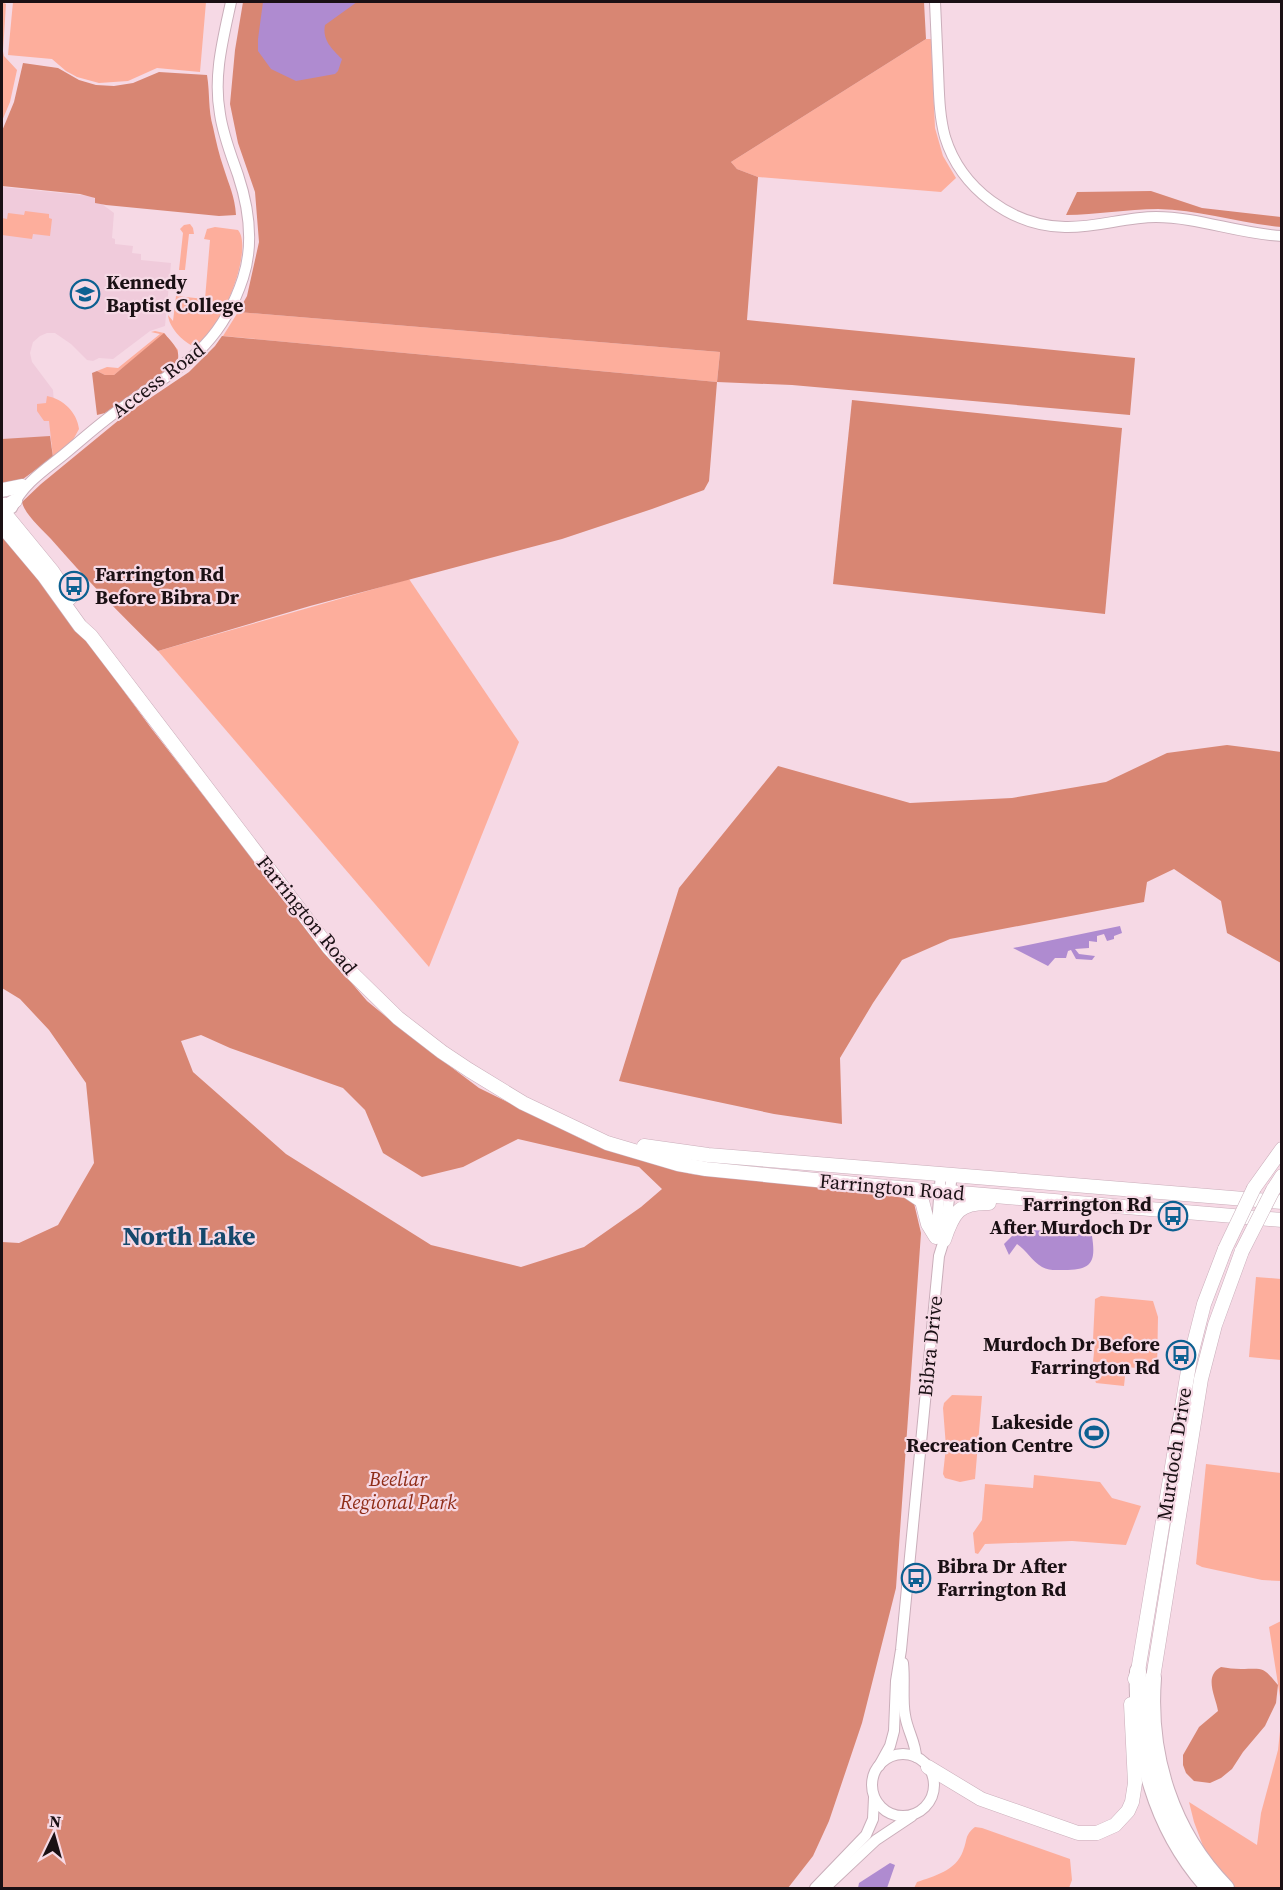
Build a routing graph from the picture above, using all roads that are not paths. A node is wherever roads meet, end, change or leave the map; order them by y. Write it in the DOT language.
graph roads {
  1 [pos="231,2"];
  2 [pos="935,2"];
  3 [pos="1281,236"];
  4 [pos="25,484"];
  5 [pos="2,490"];
  6 [pos="6,502"];
  7 [pos="2,510"];
  8 [pos="6,523"];
  9 [pos="91,636"];
  10 [pos="581,1130"];
  11 [pos="1281,1149"];
  12 [pos="946,1174"];
  13 [pos="1281,1176"];
  14 [pos="903,1188"];
  15 [pos="1111,1188"];
  16 [pos="945,1191"];
  17 [pos="1277,1196"];
  18 [pos="1072,1202"];
  19 [pos="1174,1211"];
  20 [pos="1281,1220"];
  21 [pos="940,1239"];
  22 [pos="901,1650"];
  23 [pos="1145,1674"];
  24 [pos="916,1757"];
  25 [pos="879,1766"];
  26 [pos="928,1767"];
  27 [pos="874,1796"];
  28 [pos="915,1814"];
  29 [pos="815,1888"];
  30 [pos="825,1888"];
  31 [pos="1209,1888"];
  32 [pos="1226,1888"];
  1 -- 4 [label="street, Access Road"];
  2 -- 3 [label="street"];
  4 -- 5 [label="main road"];
  4 -- 6 [label="street, Access Road"];
  6 -- 8 [label="street, Access Road"];
  7 -- 8 [label="main road, Farrington Road"];
  8 -- 9 [label="main road, Farrington Road"];
  8 -- 9 [label="main road, Farrington Road"];
  9 -- 10 [label="main road, Farrington Road"];
  10 -- 12 [label="main road, Farrington Road"];
  10 -- 14 [label="main road, Farrington Road"];
  11 -- 23 [label="main road, Murdoch Drive, bridge"];
  12 -- 15 [label="main road, Farrington Road"];
  12 -- 16 [label="street, Bibra Drive"];
  13 -- 17 [label="main road, Murdoch Drive"];
  14 -- 16 [label="main road, Farrington Road"];
  14 -- 21 [label="main road"];
  15 -- 17 [label="main road, Farrington Road"];
  15 -- 19 [label="main road"];
  16 -- 18 [label="main road, Farrington Road"];
  16 -- 21 [label="street, Bibra Drive"];
  17 -- 23 [label="main road, Murdoch Drive, bridge"];
  18 -- 19 [label="main road, Farrington Road"];
  18 -- 21 [label="main road"];
  19 -- 20 [label="main road, Farrington Road"];
  21 -- 22 [label="street, Bibra Drive"];
  22 -- 24 [label="street, Bibra Drive"];
  22 -- 25 [label="street, Bibra Drive"];
  23 -- 26 [label="main road"];
  23 -- 31 [label="highway"];
  23 -- 32 [label="highway"];
  24 -- 25 [label="street"];
  24 -- 26 [label="street"];
  25 -- 27 [label="street"];
  26 -- 28 [label="street"];
  27 -- 28 [label="street"];
  27 -- 29 [label="street"];
  28 -- 30 [label="street"];
}
